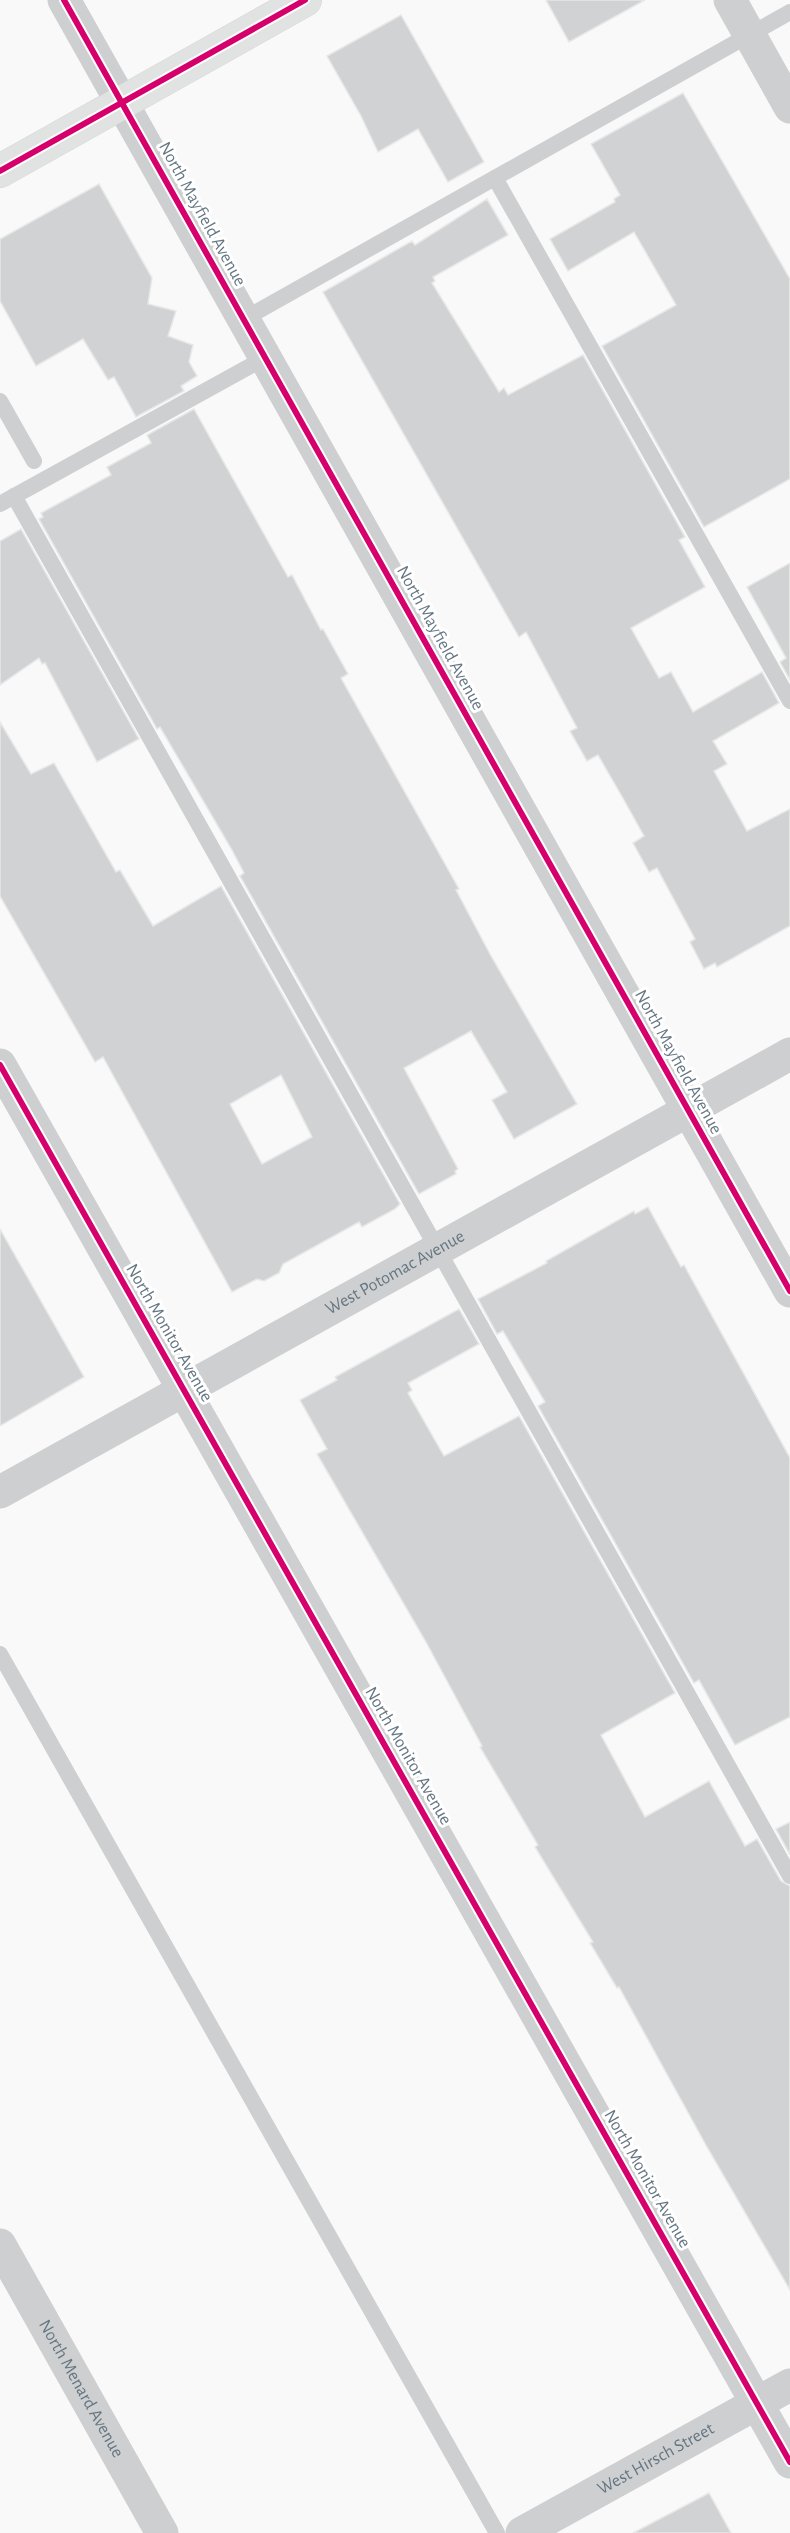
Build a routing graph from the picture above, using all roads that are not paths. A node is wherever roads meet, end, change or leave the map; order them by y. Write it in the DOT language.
graph roads {
  1 [pos="64,0"];
  2 [pos="305,0"];
  3 [pos="730,0"];
  4 [pos="790,12"];
  5 [pos="749,35"];
  6 [pos="122,102"];
  7 [pos="790,107"];
  8 [pos="0,171"];
  9 [pos="495,178"];
  10 [pos="244,319"];
  11 [pos="265,358"];
  12 [pos="0,401"];
  13 [pos="34,461"];
  14 [pos="7,500"];
  15 [pos="790,701"];
  16 [pos="790,1054"];
  17 [pos="0,1065"];
  18 [pos="688,1110"];
  19 [pos="437,1249"];
  20 [pos="790,1291"];
  21 [pos="184,1390"];
  22 [pos="0,1492"];
  23 [pos="0,1654"];
  24 [pos="790,1876"];
  25 [pos="3,2259"];
  26 [pos="790,2385"];
  27 [pos="757,2403"];
  28 [pos="790,2462"];
  29 [pos="162,2533"];
  30 [pos="497,2533"];
  31 [pos="522,2533"];
  1 -- 6 [label="street, North Mayfield Avenue"];
  2 -- 6 [label="main road"];
  3 -- 5 [label="street"];
  4 -- 5 [label="lane"];
  5 -- 7 [label="street"];
  5 -- 9 [label="lane"];
  6 -- 8 [label="main road"];
  6 -- 10 [label="street, North Mayfield Avenue"];
  9 -- 10 [label="lane"];
  9 -- 15 [label="lane"];
  10 -- 11 [label="street, North Mayfield Avenue"];
  11 -- 14 [label="lane"];
  11 -- 18 [label="street, North Mayfield Avenue"];
  12 -- 13 [label="lane"];
  14 -- 19 [label="lane"];
  16 -- 18 [label="street, West Potomac Avenue"];
  17 -- 21 [label="street, North Monitor Avenue"];
  18 -- 19 [label="street, West Potomac Avenue"];
  18 -- 20 [label="street, North Mayfield Avenue"];
  19 -- 21 [label="street, West Potomac Avenue"];
  19 -- 24 [label="lane"];
  21 -- 22 [label="street, West Potomac Avenue"];
  21 -- 27 [label="street, North Monitor Avenue"];
  23 -- 30 [label="lane"];
  25 -- 29 [label="street, North Menard Avenue"];
  26 -- 27 [label="street, West Hirsch Street"];
  27 -- 28 [label="street, North Monitor Avenue"];
  27 -- 31 [label="street, West Hirsch Street"];
}
